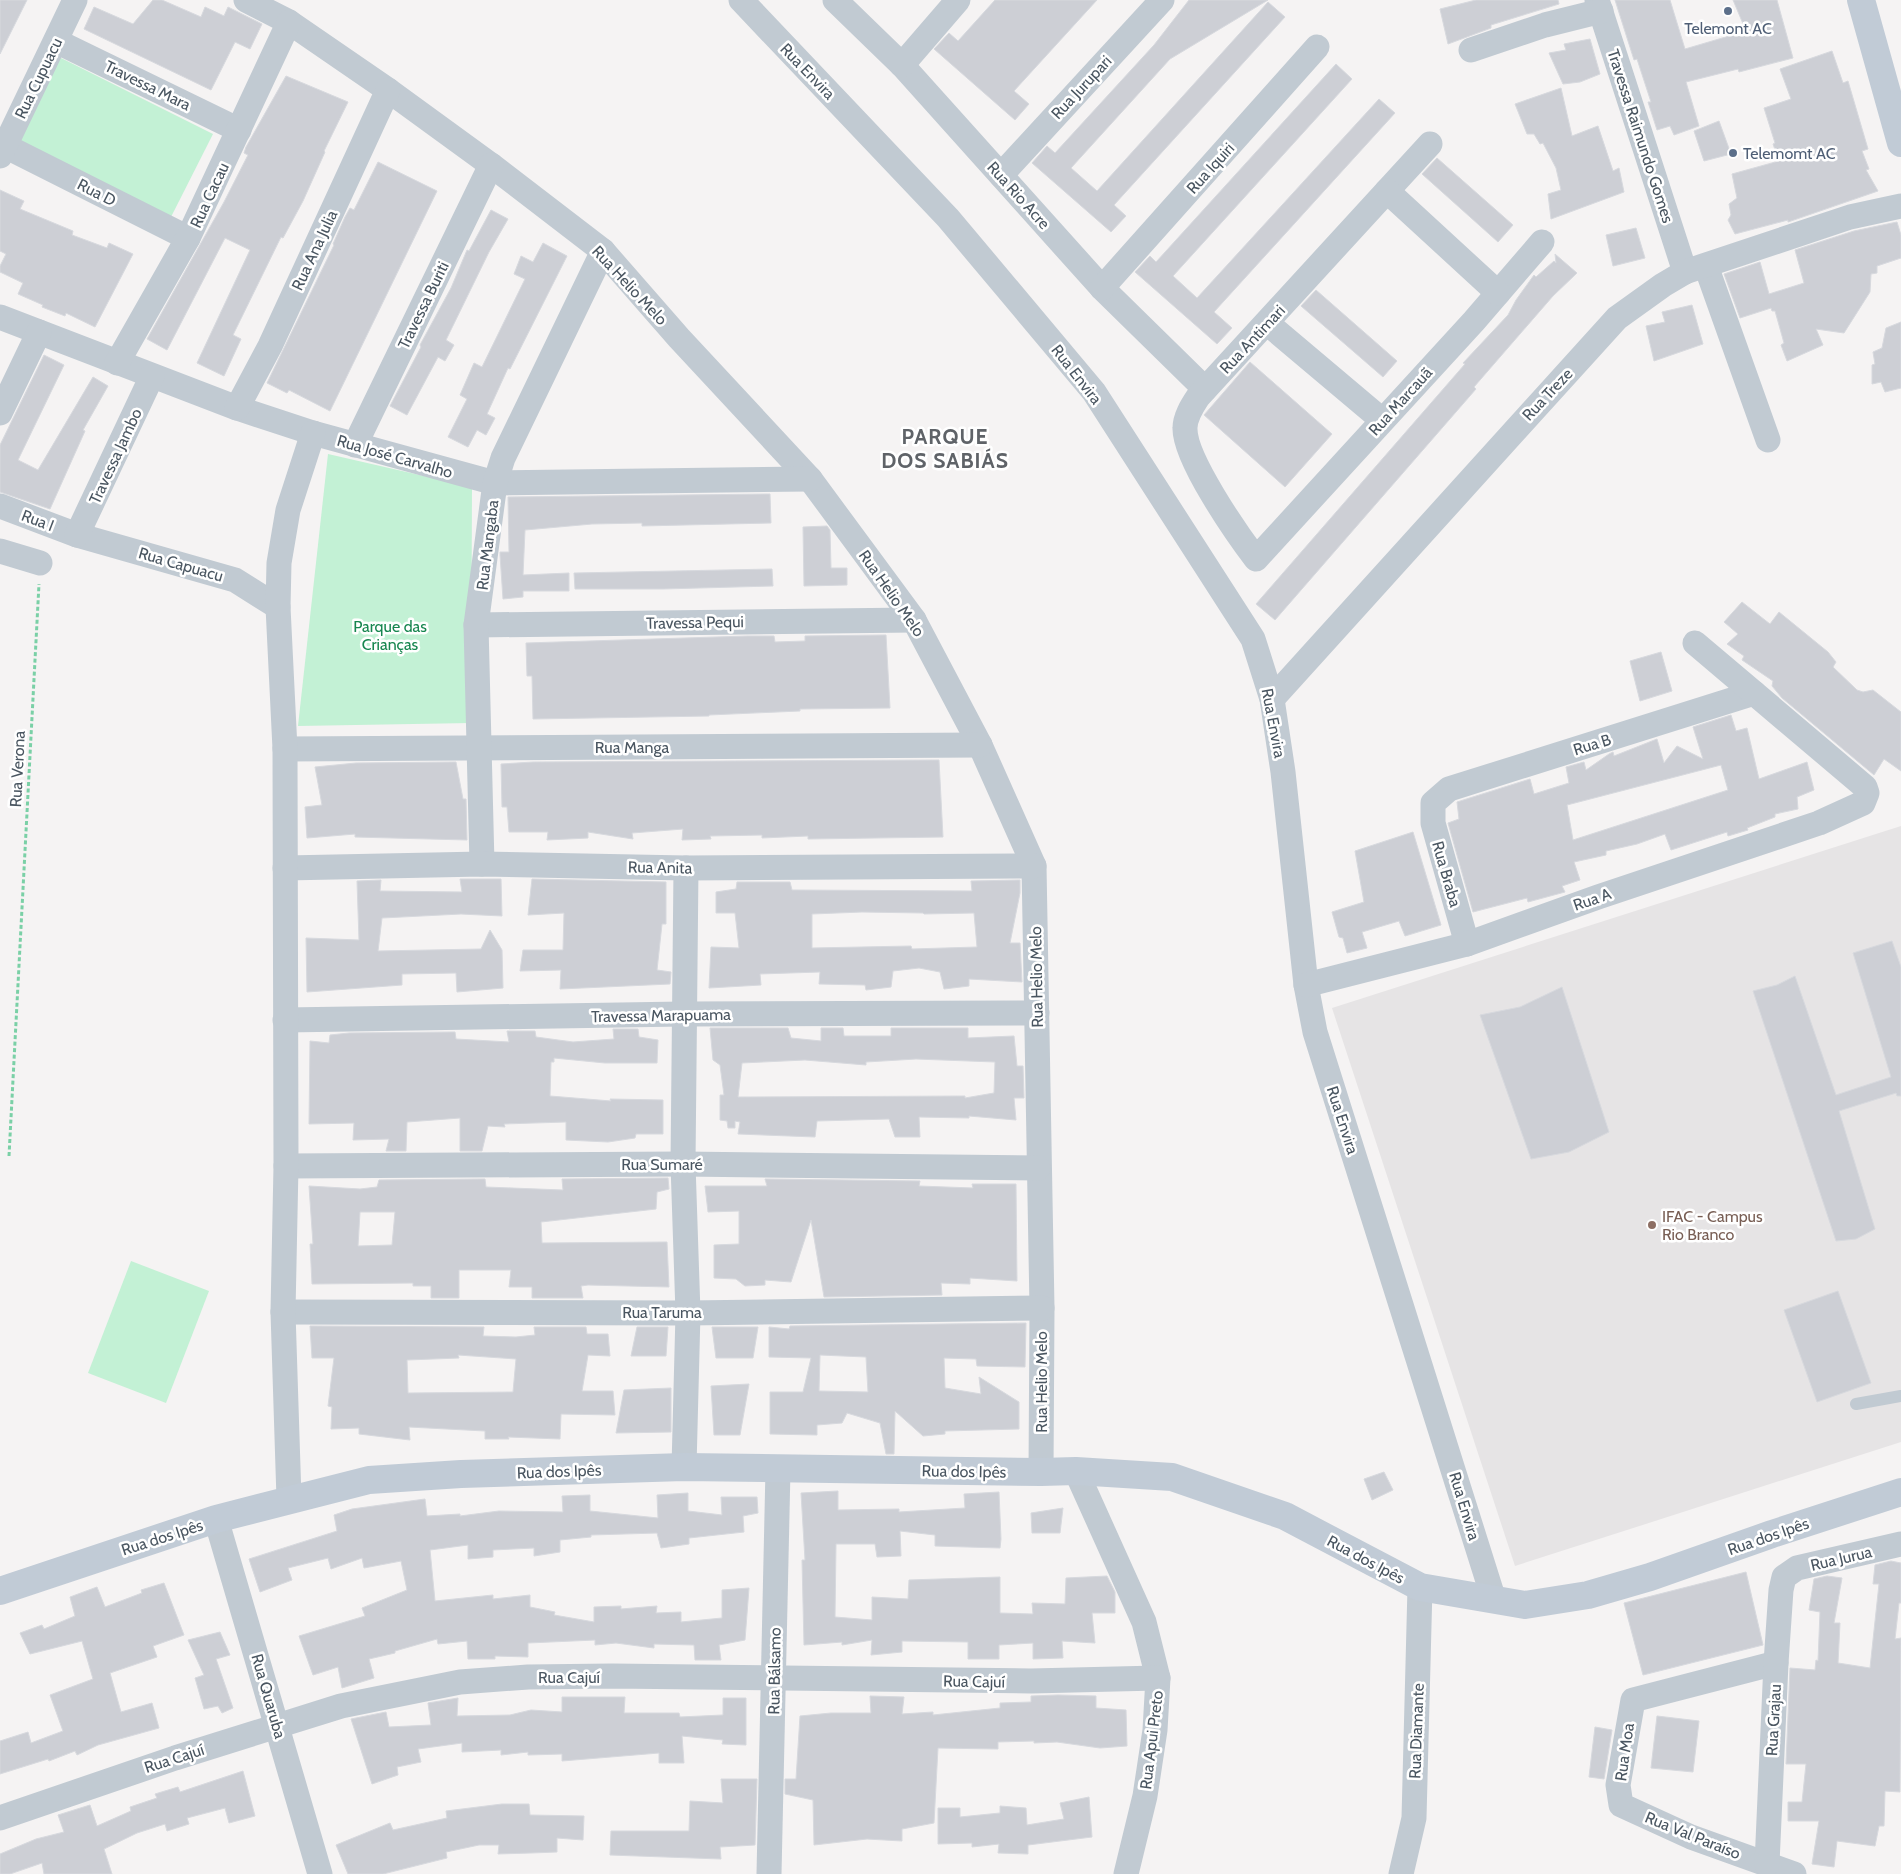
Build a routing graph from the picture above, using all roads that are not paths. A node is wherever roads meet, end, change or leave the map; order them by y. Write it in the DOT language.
graph roads {
  1 [pos="75,0"];
  2 [pos="246,0"];
  3 [pos="835,0"];
  4 [pos="958,0"];
  5 [pos="1162,0"];
  6 [pos="1861,0"];
  7 [pos="751,4"];
  8 [pos="1599,5"];
  9 [pos="289,22"];
  10 [pos="56,40"];
  11 [pos="1317,47"];
  12 [pos="1471,50"];
  13 [pos="902,65"];
  14 [pos="388,90"];
  15 [pos="1896,105"];
  16 [pos="239,130"];
  17 [pos="1901,143"];
  18 [pos="1430,144"];
  19 [pos="2,151"];
  20 [pos="491,166"];
  21 [pos="1001,175"];
  22 [pos="1387,191"];
  23 [pos="1901,206"];
  24 [pos="188,238"];
  25 [pos="1542,242"];
  26 [pos="603,251"];
  27 [pos="1695,269"];
  28 [pos="1102,288"];
  29 [pos="1498,293"];
  30 [pos="0,317"];
  31 [pos="1267,324"];
  32 [pos="39,332"];
  33 [pos="117,363"];
  34 [pos="152,376"];
  35 [pos="1205,389"];
  36 [pos="237,408"];
  37 [pos="0,413"];
  38 [pos="1382,420"];
  39 [pos="313,433"];
  40 [pos="1768,440"];
  41 [pos="355,445"];
  42 [pos="810,479"];
  43 [pos="495,482"];
  44 [pos="0,506"];
  45 [pos="77,535"];
  46 [pos="0,551"];
  47 [pos="1256,559"];
  48 [pos="40,563"];
  49 [pos="278,608"];
  50 [pos="914,620"];
  51 [pos="476,625"];
  52 [pos="1695,643"];
  53 [pos="1754,693"];
  54 [pos="1272,699"];
  55 [pos="980,745"];
  56 [pos="479,748"];
  57 [pos="285,749"];
  58 [pos="1433,803"];
  59 [pos="482,864"];
  60 [pos="1034,866"];
  61 [pos="285,868"];
  62 [pos="686,868"];
  63 [pos="1467,944"];
  64 [pos="1306,985"];
  65 [pos="1037,1013"];
  66 [pos="683,1014"];
  67 [pos="285,1020"];
  68 [pos="683,1164"];
  69 [pos="286,1166"];
  70 [pos="1038,1168"];
  71 [pos="1042,1308"];
  72 [pos="282,1312"];
  73 [pos="688,1312"];
  74 [pos="1901,1396"];
  75 [pos="1856,1404"];
  76 [pos="684,1467"];
  77 [pos="778,1469"];
  78 [pos="1076,1471"];
  79 [pos="1041,1472"];
  80 [pos="1901,1492"];
  81 [pos="289,1499"];
  82 [pos="216,1519"];
  83 [pos="1901,1544"];
  84 [pos="1784,1577"];
  85 [pos="1420,1587"];
  86 [pos="0,1591"];
  87 [pos="1494,1600"];
  88 [pos="1776,1663"];
  89 [pos="774,1678"];
  90 [pos="1158,1678"];
  91 [pos="277,1725"];
  92 [pos="1622,1805"];
  93 [pos="0,1818"];
  94 [pos="1767,1864"];
  95 [pos="320,1874"];
  96 [pos="769,1874"];
  97 [pos="1126,1874"];
  98 [pos="1401,1874"];
  99 [pos="1794,1874"];
  1 -- 10 [label="street, Rua Cupuacu"];
  2 -- 9 [label="street, Rua Helio Melo"];
  3 -- 13 [label="street, Rua Rio Acre"];
  4 -- 13 [label="street"];
  5 -- 21 [label="street, Rua Jurupari"];
  6 -- 15 [label="street"];
  7 -- 54 [label="street, Rua Envira"];
  8 -- 12 [label="street"];
  8 -- 27 [label="street, Travessa Raimundo Gomes"];
  9 -- 14 [label="street, Rua Helio Melo"];
  9 -- 16 [label="street, Rua Cacau"];
  10 -- 16 [label="street, Travessa Mara"];
  10 -- 19 [label="street, Rua Cupuacu"];
  11 -- 28 [label="street, Rua Iquiri"];
  13 -- 21 [label="street, Rua Rio Acre"];
  14 -- 20 [label="street, Rua Helio Melo"];
  14 -- 36 [label="street, Rua Ana Julia"];
  15 -- 17 [label="street"];
  16 -- 24 [label="street, Rua Cacau"];
  18 -- 22 [label="street, Rua Antimari"];
  19 -- 24 [label="street, Rua D"];
  20 -- 26 [label="street, Rua Helio Melo"];
  20 -- 41 [label="street, Travessa Buriti"];
  21 -- 28 [label="street, Rua Rio Acre"];
  22 -- 29 [label="street"];
  22 -- 31 [label="street, Rua Antimari"];
  23 -- 27 [label="street, Rua Treze"];
  24 -- 33 [label="street, Rua Cacau"];
  25 -- 29 [label="street, Rua Marcauã"];
  26 -- 42 [label="street, Rua Helio Melo"];
  26 -- 43 [label="street, Rua Mangaba"];
  27 -- 40 [label="street, Travessa Raimundo Gomes"];
  27 -- 54 [label="street, Rua Treze"];
  28 -- 35 [label="street, Rua Rio Acre"];
  29 -- 38 [label="street, Rua Marcauã"];
  30 -- 32 [label="street, Rua José Carvalho"];
  31 -- 35 [label="street, Rua Antimari"];
  31 -- 38 [label="street"];
  32 -- 33 [label="street, Rua José Carvalho"];
  32 -- 37 [label="street"];
  33 -- 34 [label="street, Rua José Carvalho"];
  34 -- 36 [label="street, Rua José Carvalho"];
  34 -- 45 [label="street, Travessa Jambo"];
  35 -- 47 [label="street, Rua Antimari"];
  36 -- 39 [label="street, Rua José Carvalho"];
  38 -- 47 [label="street, Rua Marcauã"];
  39 -- 41 [label="street, Rua José Carvalho"];
  39 -- 49 [label="street"];
  41 -- 43 [label="street, Rua José Carvalho"];
  42 -- 43 [label="street, Rua José Carvalho"];
  42 -- 50 [label="street, Rua Helio Melo"];
  43 -- 51 [label="street, Rua Mangaba"];
  44 -- 45 [label="street, Rua I"];
  45 -- 49 [label="street, Rua Capuacu"];
  46 -- 48 [label="street"];
  49 -- 57 [label="street"];
  50 -- 51 [label="street, Travessa Pequi"];
  50 -- 55 [label="street, Rua Helio Melo"];
  51 -- 56 [label="street, Rua Mangaba"];
  52 -- 53 [label="street"];
  53 -- 58 [label="street, Rua B"];
  53 -- 63 [label="street, Rua A"];
  54 -- 64 [label="street, Rua Envira"];
  55 -- 56 [label="street, Rua Manga"];
  55 -- 60 [label="street, Rua Helio Melo"];
  56 -- 57 [label="street, Rua Manga"];
  56 -- 59 [label="street, Rua Mangaba"];
  57 -- 61 [label="street"];
  58 -- 63 [label="street, Rua Braba"];
  59 -- 61 [label="street, Rua Anita"];
  59 -- 62 [label="street, Rua Anita"];
  60 -- 62 [label="street, Rua Anita"];
  60 -- 65 [label="street, Rua Helio Melo"];
  61 -- 67 [label="street"];
  62 -- 66 [label="street"];
  63 -- 64 [label="street, Rua A"];
  64 -- 87 [label="street, Rua Envira"];
  65 -- 66 [label="street, Travessa Marapuama"];
  65 -- 70 [label="street, Rua Helio Melo"];
  66 -- 67 [label="street, Travessa Marapuama"];
  66 -- 68 [label="street"];
  67 -- 69 [label="street"];
  68 -- 69 [label="street, Rua Sumaré"];
  68 -- 70 [label="street, Rua Sumaré"];
  68 -- 73 [label="street"];
  69 -- 72 [label="street"];
  70 -- 71 [label="street, Rua Helio Melo"];
  71 -- 73 [label="street, Rua Taruma"];
  71 -- 79 [label="street, Rua Helio Melo"];
  72 -- 73 [label="street, Rua Taruma"];
  72 -- 81 [label="street"];
  73 -- 76 [label="street"];
  74 -- 75 [label="lane"];
  76 -- 77 [label="street, Rua dos Ipês"];
  76 -- 81 [label="street, Rua dos Ipês"];
  77 -- 79 [label="street, Rua dos Ipês"];
  77 -- 89 [label="street, Rua Bálsamo"];
  78 -- 79 [label="street, Rua dos Ipês"];
  78 -- 85 [label="street, Rua dos Ipês"];
  78 -- 90 [label="street, Rua Apui Preto"];
  80 -- 87 [label="street, Rua dos Ipês"];
  81 -- 82 [label="street, Rua dos Ipês"];
  82 -- 86 [label="street, Rua dos Ipês"];
  82 -- 91 [label="street, Rua Quaruba"];
  83 -- 84 [label="street, Rua Jurua"];
  84 -- 88 [label="street, Rua Grajau"];
  85 -- 87 [label="street, Rua dos Ipês"];
  85 -- 98 [label="street, Rua Diamante"];
  88 -- 92 [label="street, Rua Moa"];
  88 -- 94 [label="street, Rua Grajau"];
  89 -- 90 [label="street, Rua Cajuí"];
  89 -- 91 [label="street, Rua Cajuí"];
  89 -- 96 [label="street, Rua Bálsamo"];
  90 -- 97 [label="street, Rua Apui Preto"];
  91 -- 93 [label="street, Rua Cajuí"];
  91 -- 95 [label="street, Rua Quaruba"];
  92 -- 94 [label="street, Rua Val Paraíso"];
  94 -- 99 [label="street, Rua Val Paraíso"];
}
